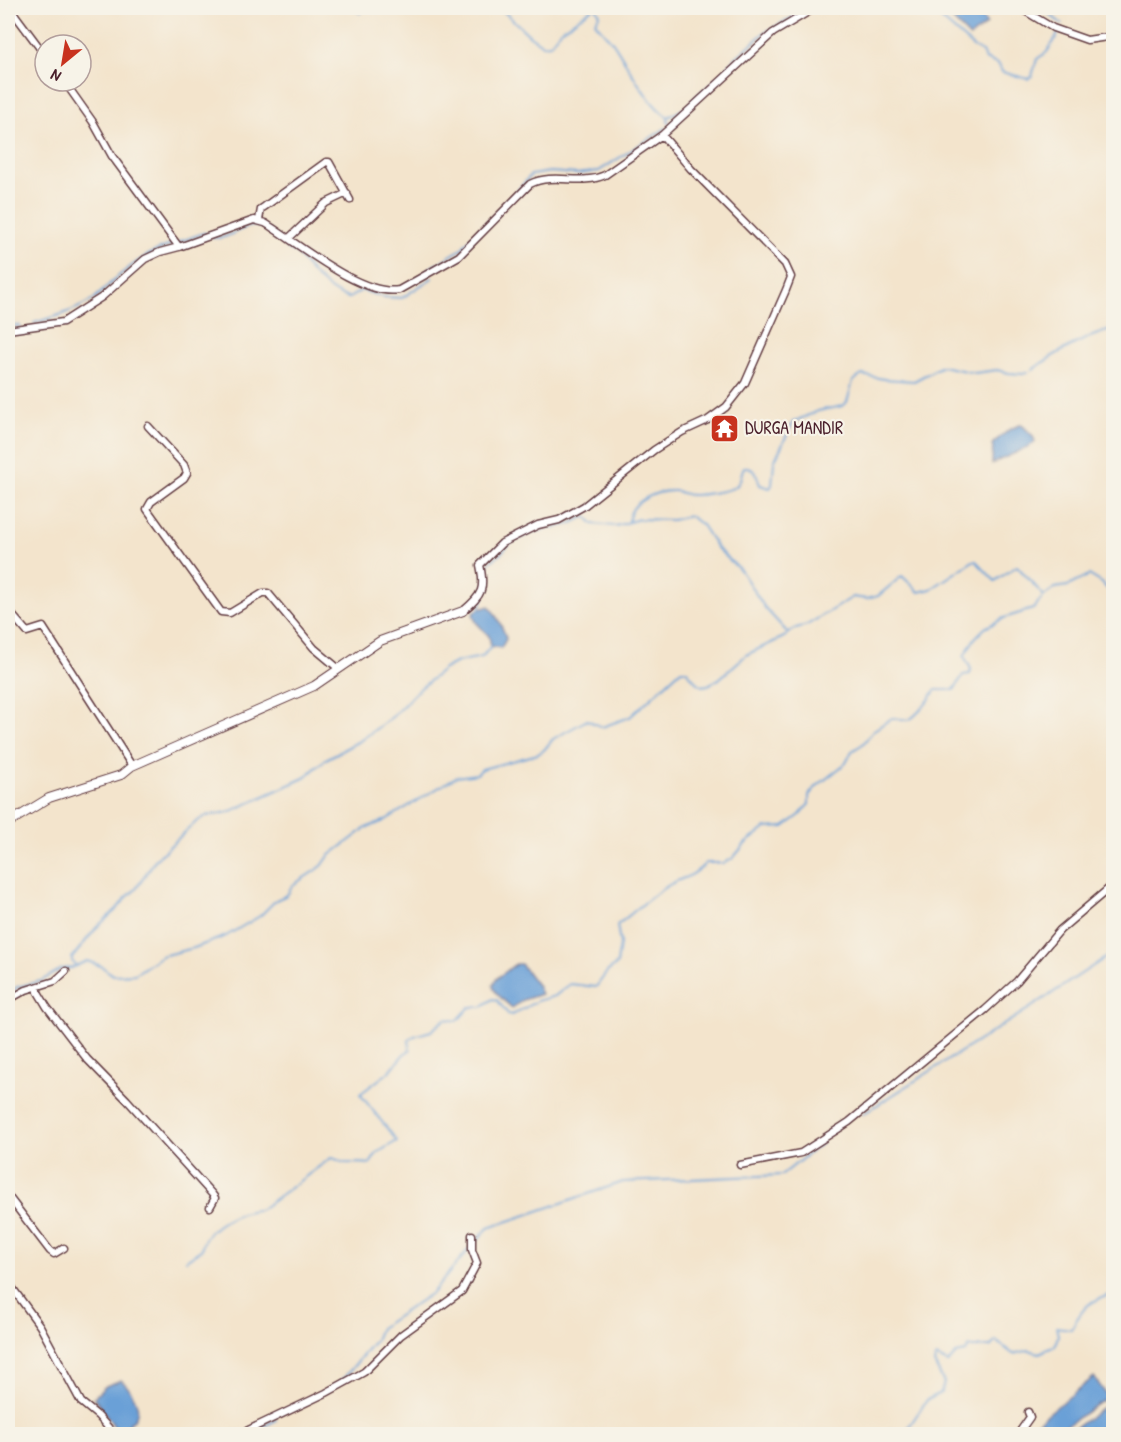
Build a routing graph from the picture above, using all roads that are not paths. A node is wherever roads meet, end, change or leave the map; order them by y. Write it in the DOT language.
graph roads {
  1 [pos="10,8"];
  2 [pos="815,8"];
  3 [pos="1020,8"];
  4 [pos="1113,36"];
  5 [pos="33,39"];
  6 [pos="72,93"];
  7 [pos="662,135"];
  8 [pos="259,220"];
  9 [pos="289,238"];
  10 [pos="179,247"];
  11 [pos="8,330"];
  12 [pos="148,426"];
  13 [pos="8,610"];
  14 [pos="463,611"];
  15 [pos="339,669"];
  16 [pos="132,766"];
  17 [pos="8,824"];
  18 [pos="1113,884"];
  19 [pos="66,971"];
  20 [pos="38,987"];
  21 [pos="8,1000"];
  22 [pos="740,1165"];
  23 [pos="8,1196"];
  24 [pos="210,1207"];
  25 [pos="472,1235"];
  26 [pos="64,1248"];
  27 [pos="8,1282"];
  28 [pos="1028,1412"];
  29 [pos="114,1434"];
  30 [pos="240,1434"];
  31 [pos="1018,1434"];
  1 -- 5 [label="street"];
  2 -- 7 [label="street"];
  3 -- 4 [label="street"];
  6 -- 10 [label="street"];
  7 -- 9 [label="street"];
  7 -- 14 [label="street"];
  8 -- 9 [label="street"];
  8 -- 9 [label="street"];
  8 -- 10 [label="street"];
  10 -- 11 [label="street"];
  12 -- 15 [label="street"];
  13 -- 16 [label="street"];
  14 -- 15 [label="street"];
  15 -- 16 [label="street"];
  16 -- 17 [label="street"];
  18 -- 22 [label="street"];
  19 -- 20 [label="street"];
  20 -- 21 [label="street"];
  20 -- 24 [label="street"];
  23 -- 26 [label="street"];
  25 -- 30 [label="street"];
  27 -- 29 [label="street"];
  28 -- 31 [label="street"];
}
